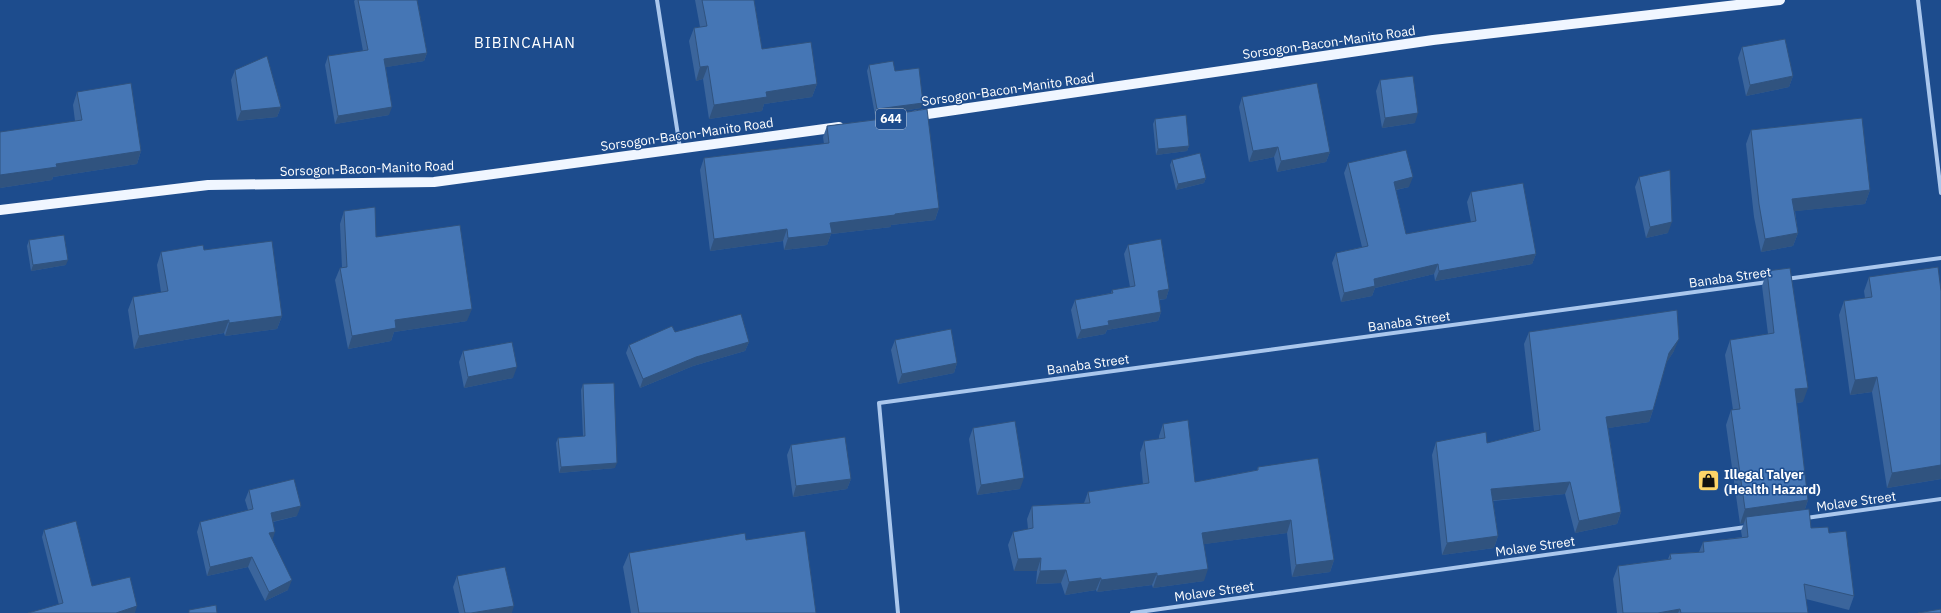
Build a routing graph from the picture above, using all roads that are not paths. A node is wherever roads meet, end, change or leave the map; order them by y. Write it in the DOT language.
graph roads {
  1 [pos="657,0"];
  2 [pos="1780,0"];
  3 [pos="1918,0"];
  4 [pos="904,117"];
  5 [pos="849,125"];
  6 [pos="680,148"];
  7 [pos="1941,193"];
  8 [pos="0,210"];
  9 [pos="1941,258"];
  10 [pos="1782,280"];
  11 [pos="1775,281"];
  12 [pos="1941,500"];
  13 [pos="1800,519"];
  14 [pos="1752,526"];
  15 [pos="898,613"];
  16 [pos="1132,613"];
  1 -- 6 [label="street"];
  2 -- 4 [label="main road, Sorsogon-Bacon-Manito Road / 644"];
  3 -- 7 [label="street"];
  5 -- 6 [label="main road, Sorsogon-Bacon-Manito Road"];
  6 -- 8 [label="main road, Sorsogon-Bacon-Manito Road"];
  9 -- 10 [label="street, Banaba Street"];
  11 -- 15 [label="street, Banaba Street"];
  12 -- 13 [label="street, Molave Street"];
  14 -- 16 [label="street, Molave Street"];
}
